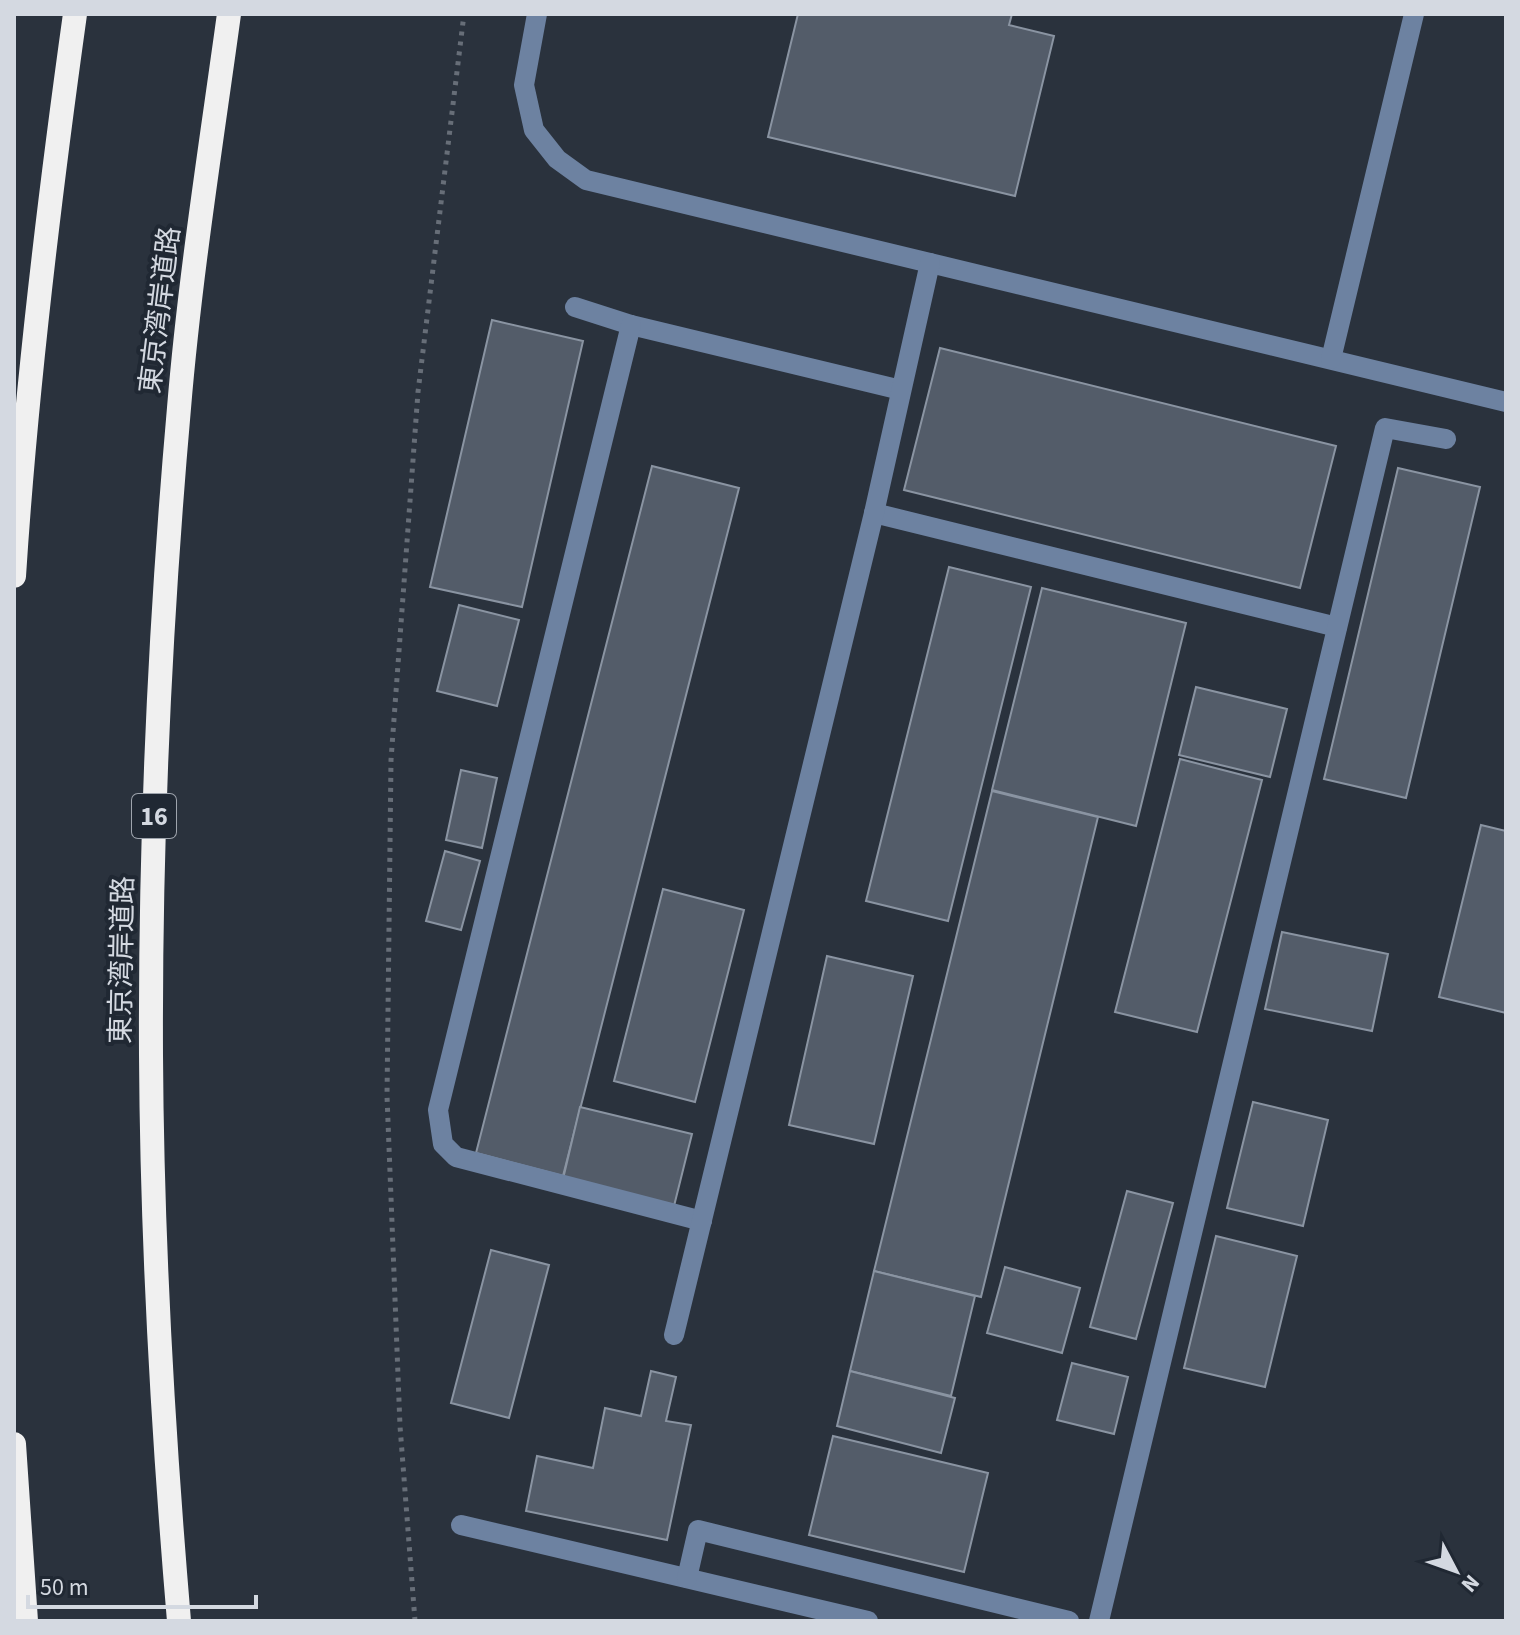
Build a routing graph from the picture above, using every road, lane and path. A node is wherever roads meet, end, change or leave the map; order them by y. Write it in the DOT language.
graph roads {
  1 [pos="75,14"];
  2 [pos="229,14"];
  3 [pos="464,14"];
  4 [pos="537,14"];
  5 [pos="1414,14"];
  6 [pos="930,263"];
  7 [pos="575,307"];
  8 [pos="631,325"];
  9 [pos="1331,359"];
  10 [pos="901,390"];
  11 [pos="1506,402"];
  12 [pos="1446,439"];
  13 [pos="874,513"];
  14 [pos="14,576"];
  15 [pos="1337,627"];
  16 [pos="702,1221"];
  17 [pos="674,1335"];
  18 [pos="14,1444"];
  19 [pos="461,1525"];
  20 [pos="687,1578"];
  21 [pos="26,1621"];
  22 [pos="179,1621"];
  23 [pos="415,1621"];
  24 [pos="868,1621"];
  25 [pos="1069,1621"];
  26 [pos="1099,1621"];
  1 -- 14 [label="highway"];
  2 -- 22 [label="highway, 東京湾岸道路 / 16"];
  3 -- 23 [label="path"];
  4 -- 6 [label="street"];
  5 -- 9 [label="street"];
  6 -- 9 [label="street"];
  6 -- 10 [label="street"];
  7 -- 8 [label="street"];
  8 -- 10 [label="street"];
  8 -- 16 [label="street"];
  9 -- 11 [label="street"];
  10 -- 13 [label="street"];
  12 -- 15 [label="street"];
  13 -- 15 [label="street"];
  13 -- 16 [label="street"];
  15 -- 26 [label="street"];
  16 -- 17 [label="street"];
  18 -- 21 [label="highway"];
  19 -- 20 [label="street"];
  20 -- 24 [label="street"];
  20 -- 25 [label="street"];
}
